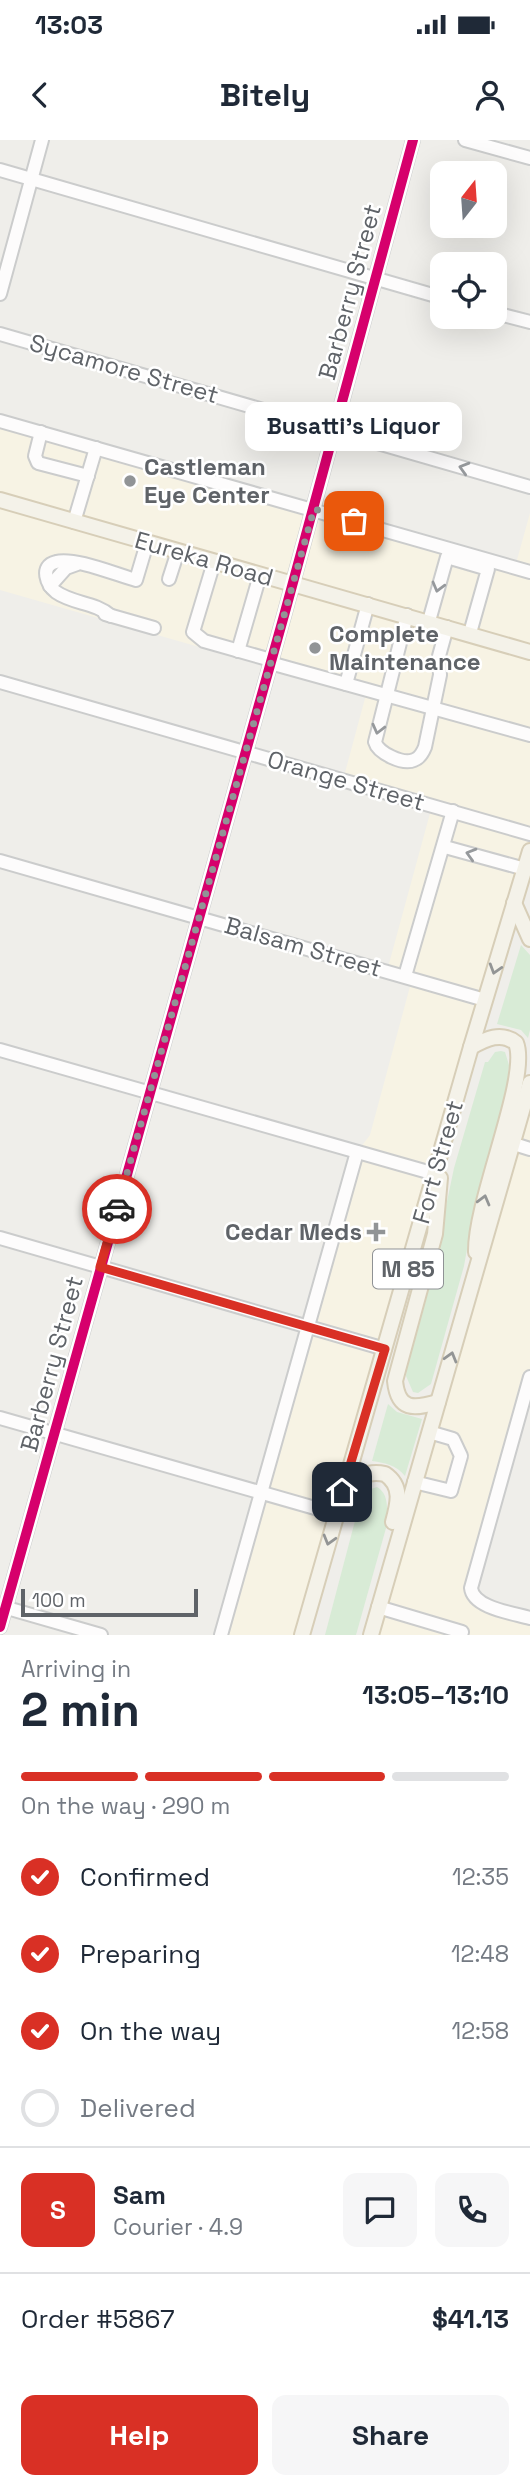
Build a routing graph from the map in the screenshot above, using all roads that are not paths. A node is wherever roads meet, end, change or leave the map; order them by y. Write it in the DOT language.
graph roads {
  1 [pos="41,140"];
  2 [pos="413,140"];
  3 [pos="465,140"];
  4 [pos="530,158"];
  5 [pos="0,170"];
  6 [pos="32,179"];
  7 [pos="376,279"];
  8 [pos="0,294"];
  9 [pos="430,294"];
  10 [pos="507,316"];
  11 [pos="530,322"];
  12 [pos="0,334"];
  13 [pos="0,421"];
  14 [pos="335,430"];
  15 [pos="41,432"];
  16 [pos="96,448"];
  17 [pos="88,476"];
  18 [pos="530,487"];
  19 [pos="0,500"];
  20 [pos="314,509"];
  21 [pos="74,522"];
  22 [pos="147,543"];
  23 [pos="177,551"];
  24 [pos="214,562"];
  25 [pos="78,564"];
  26 [pos="530,572"];
  27 [pos="260,575"];
  28 [pos="169,579"];
  29 [pos="293,584"];
  30 [pos="368,604"];
  31 [pos="407,615"];
  32 [pos="111,616"];
  33 [pos="429,621"];
  34 [pos="447,627"];
  35 [pos="154,628"];
  36 [pos="470,633"];
  37 [pos="239,651"];
  38 [pos="530,652"];
  39 [pos="270,661"];
  40 [pos="0,682"];
  41 [pos="346,684"];
  42 [pos="386,696"];
  43 [pos="434,709"];
  44 [pos="530,735"];
  45 [pos="245,752"];
  46 [pos="453,811"];
  47 [pos="530,834"];
  48 [pos="444,846"];
  49 [pos="530,851"];
  50 [pos="0,861"];
  51 [pos="525,869"];
  52 [pos="514,903"];
  53 [pos="199,918"];
  54 [pos="530,939"];
  55 [pos="405,976"];
  56 [pos="485,1000"];
  57 [pos="471,1047"];
  58 [pos="0,1050"];
  59 [pos="530,1083"];
  60 [pos="149,1093"];
  61 [pos="514,1144"];
  62 [pos="443,1146"];
  63 [pos="530,1149"];
  64 [pos="357,1152"];
  65 [pos="435,1174"];
  66 [pos="0,1238"];
  67 [pos="100,1267"];
  68 [pos="477,1267"];
  69 [pos="308,1326"];
  70 [pos="385,1349"];
  71 [pos="530,1377"];
  72 [pos="438,1402"];
  73 [pos="0,1418"];
  74 [pos="429,1432"];
  75 [pos="56,1434"];
  76 [pos="414,1482"];
  77 [pos="342,1492"];
  78 [pos="261,1493"];
  79 [pos="336,1514"];
  80 [pos="311,1605"];
  81 [pos="3,1607"];
  82 [pos="378,1607"];
  83 [pos="530,1618"];
  84 [pos="0,1627"];
  85 [pos="462,1632"];
  86 [pos="101,1635"];
  87 [pos="221,1635"];
  88 [pos="302,1635"];
  89 [pos="310,1635"];
  90 [pos="362,1635"];
  91 [pos="371,1635"];
  1 -- 6 [label="street"];
  2 -- 7 [label="street, Barberry Street"];
  3 -- 4 [label="street"];
  5 -- 6 [label="street"];
  6 -- 7 [label="street"];
  6 -- 8 [label="street"];
  7 -- 9 [label="street"];
  7 -- 14 [label="street, Barberry Street"];
  10 -- 11 [label="street"];
  12 -- 14 [label="street, Sycamore Street"];
  13 -- 15 [label="street"];
  18 -- 14 [label="street, Sycamore Street, one-way"];
  14 -- 20 [label="street, Barberry Street"];
  15 -- 16 [label="street"];
  15 -- 17 [label="street"];
  16 -- 17 [label="street"];
  16 -- 20 [label="street"];
  17 -- 21 [label="street"];
  19 -- 21 [label="main road, Eureka Road"];
  20 -- 26 [label="street"];
  20 -- 29 [label="street, Barberry Street"];
  21 -- 22 [label="main road, Eureka Road"];
  22 -- 23 [label="main road, Eureka Road"];
  22 -- 25 [label="street"];
  23 -- 24 [label="main road, Eureka Road"];
  23 -- 28 [label="street"];
  24 -- 27 [label="main road, Eureka Road"];
  24 -- 37 [label="street"];
  25 -- 32 [label="street"];
  25 -- 32 [label="street"];
  27 -- 29 [label="main road, Eureka Road"];
  27 -- 37 [label="street"];
  29 -- 30 [label="main road, Eureka Road"];
  29 -- 39 [label="street, Barberry Street"];
  30 -- 31 [label="main road, Eureka Road"];
  30 -- 41 [label="street"];
  31 -- 33 [label="main road, Eureka Road"];
  31 -- 42 [label="street"];
  32 -- 35 [label="street"];
  33 -- 34 [label="main road, Eureka Road"];
  36 -- 33 [label="street, one-way"];
  34 -- 36 [label="main road, Eureka Road"];
  34 -- 43 [label="street"];
  36 -- 38 [label="main road, Eureka Road"];
  37 -- 39 [label="street"];
  39 -- 41 [label="street"];
  39 -- 45 [label="street, Barberry Street"];
  40 -- 45 [label="street, Orange Street"];
  41 -- 42 [label="street"];
  42 -- 43 [label="street"];
  42 -- 43 [label="street, one-way"];
  43 -- 44 [label="street"];
  45 -- 46 [label="street, Orange Street"];
  45 -- 53 [label="street, Barberry Street"];
  46 -- 47 [label="street, Orange Street"];
  46 -- 48 [label="street"];
  51 -- 48 [label="street, one-way"];
  48 -- 55 [label="street"];
  49 -- 51 [label="main road, Fort Street / M 85"];
  50 -- 53 [label="street, Balsam Street"];
  51 -- 52 [label="main road, Fort Street / M 85"];
  52 -- 54 [label="main road"];
  52 -- 56 [label="main road, Fort Street / M 85, one-way"];
  53 -- 55 [label="street, Balsam Street"];
  53 -- 60 [label="street, Barberry Street"];
  55 -- 56 [label="street, Balsam Street"];
  56 -- 57 [label="main road, Fort Street / M 85"];
  57 -- 62 [label="main road, Fort Street / M 85"];
  68 -- 57 [label="main road, one-way"];
  58 -- 60 [label="street"];
  59 -- 61 [label="main road, M 85"];
  60 -- 64 [label="street"];
  60 -- 67 [label="street, Barberry Street"];
  61 -- 63 [label="street"];
  61 -- 68 [label="main road, M 85"];
  62 -- 65 [label="main road, Fort Street / M 85"];
  62 -- 72 [label="main road"];
  64 -- 65 [label="street"];
  64 -- 69 [label="street"];
  65 -- 70 [label="main road, Fort Street / M 85"];
  66 -- 67 [label="street"];
  67 -- 69 [label="street"];
  67 -- 75 [label="street, Barberry Street"];
  72 -- 68 [label="main road, M 85, one-way"];
  69 -- 70 [label="street"];
  69 -- 78 [label="street"];
  70 -- 77 [label="main road, Fort Street / M 85"];
  71 -- 83 [label="street"];
  72 -- 74 [label="main road, M 85"];
  73 -- 75 [label="street"];
  74 -- 76 [label="main road, M 85"];
  74 -- 76 [label="street"];
  75 -- 78 [label="street"];
  75 -- 81 [label="street, Barberry Street"];
  76 -- 82 [label="main road, M 85"];
  77 -- 79 [label="main road, Fort Street / M 85"];
  77 -- 90 [label="main road"];
  78 -- 79 [label="street"];
  78 -- 87 [label="street"];
  79 -- 80 [label="main road, Fort Street / M 85, one-way"];
  80 -- 88 [label="main road, Fort Street / M 85"];
  80 -- 89 [label="main road"];
  81 -- 84 [label="street, Barberry Street"];
  81 -- 86 [label="street"];
  82 -- 85 [label="street"];
  82 -- 91 [label="main road, M 85"];
}
